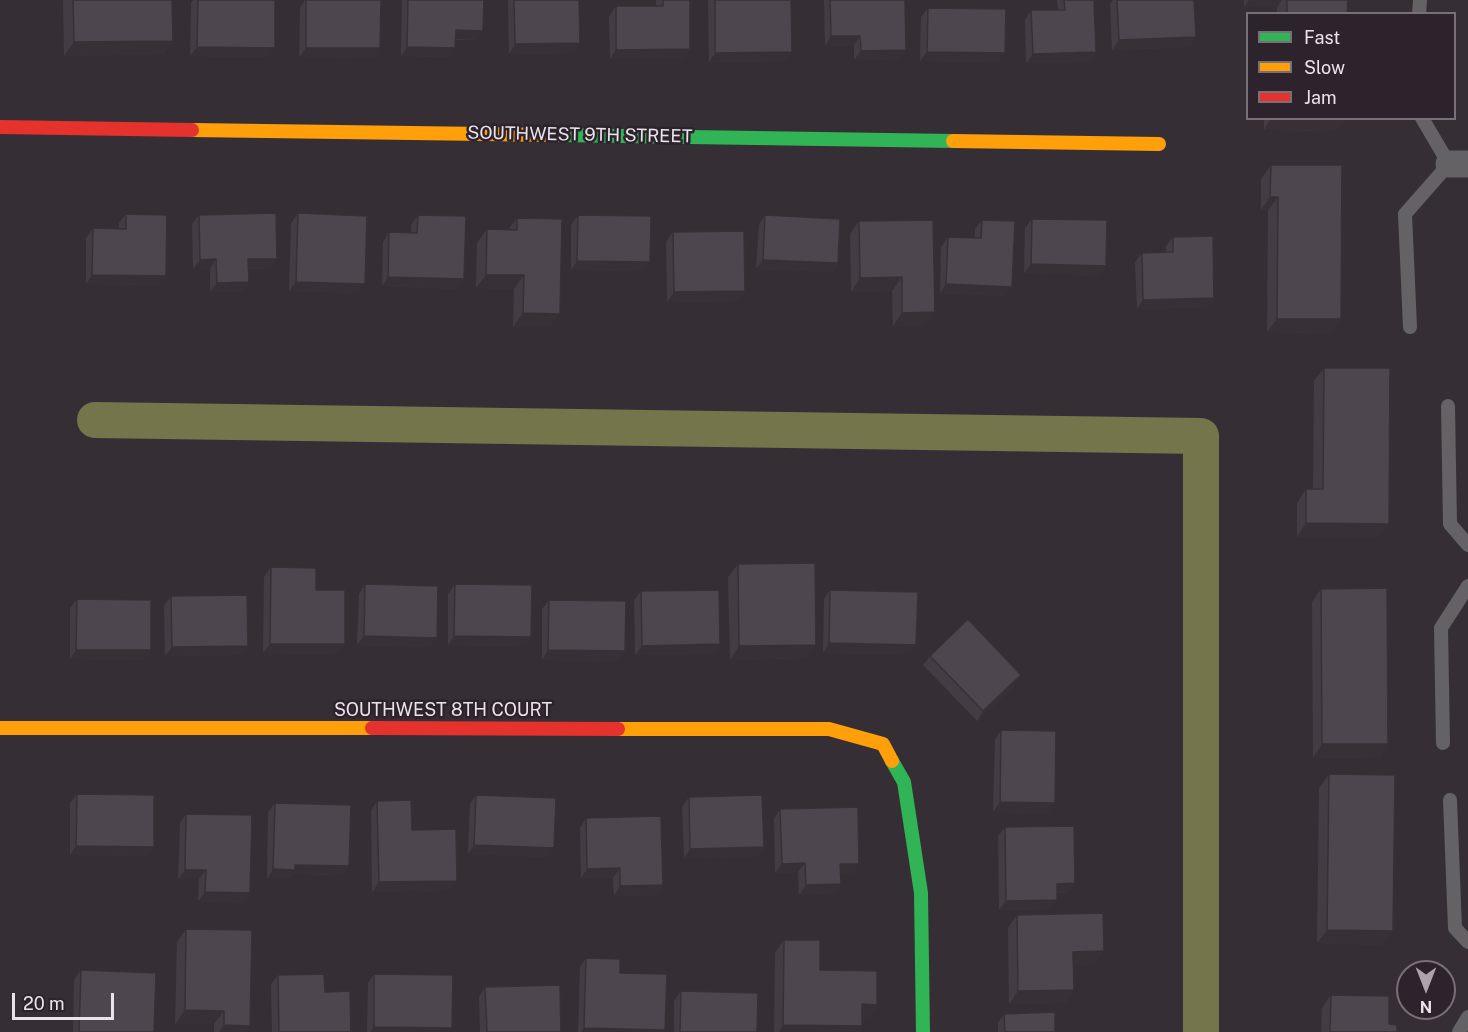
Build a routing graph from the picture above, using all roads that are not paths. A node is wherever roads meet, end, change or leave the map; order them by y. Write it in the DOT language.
graph roads {
  1 [pos="1424,120"];
  2 [pos="0,127"];
  3 [pos="1159,144"];
  4 [pos="1458,164"];
  5 [pos="1410,327"];
  6 [pos="1448,406"];
  7 [pos="1468,545"];
  8 [pos="1468,585"];
  9 [pos="0,728"];
  10 [pos="1443,743"];
  11 [pos="1450,800"];
  12 [pos="1468,942"];
  13 [pos="1468,1017"];
  14 [pos="923,1032"];
  15 [pos="1459,1032"];
  1 -- 4 [label="lane"];
  2 -- 3 [label="street, SOUTHWEST 9TH STREET"];
  4 -- 5 [label="lane"];
  6 -- 7 [label="lane"];
  8 -- 10 [label="lane"];
  9 -- 14 [label="street, SOUTHWEST 8TH COURT"];
  11 -- 12 [label="lane"];
  13 -- 15 [label="lane"];
}
